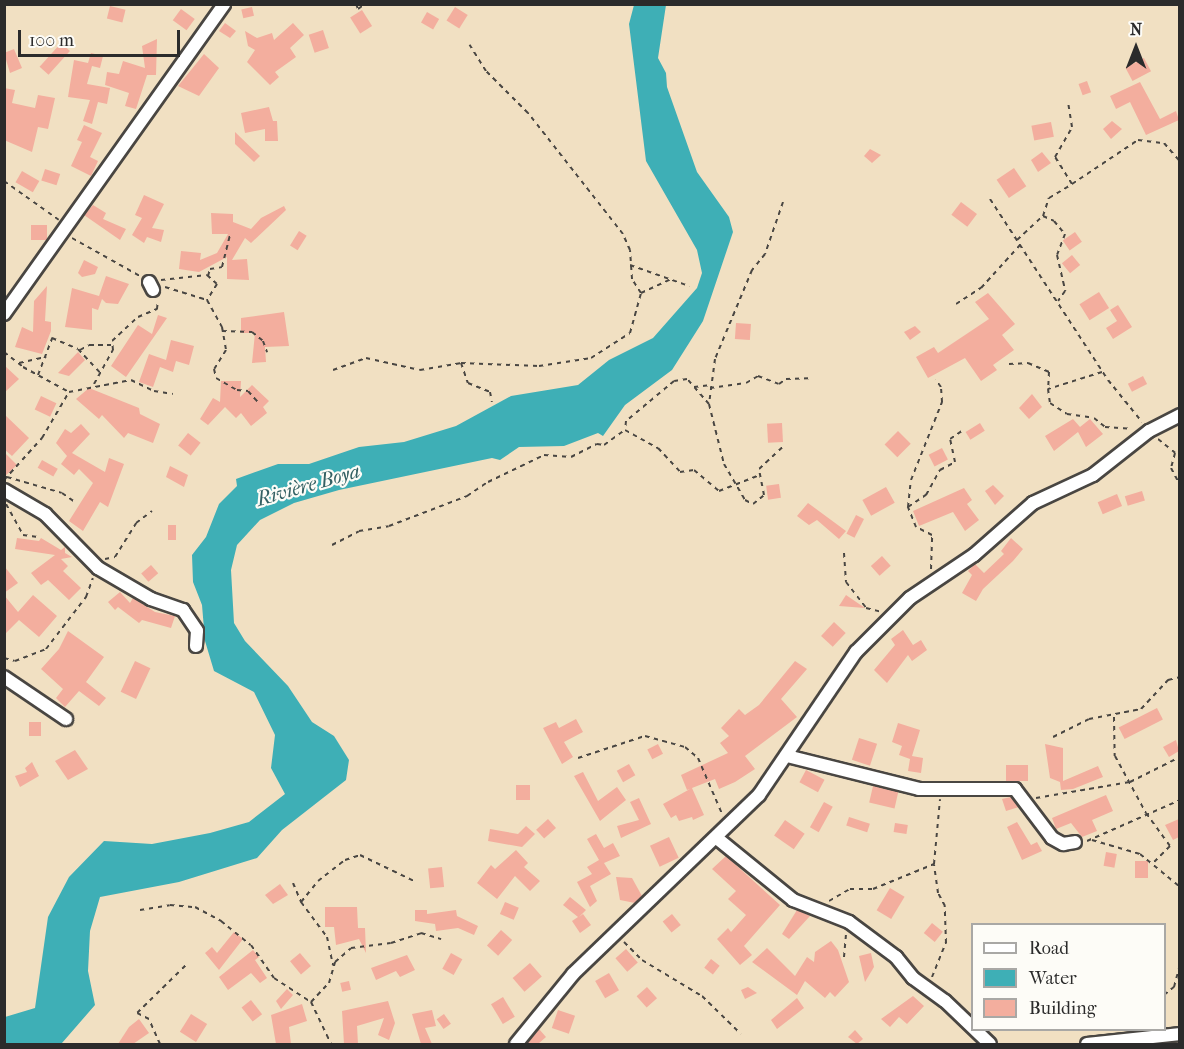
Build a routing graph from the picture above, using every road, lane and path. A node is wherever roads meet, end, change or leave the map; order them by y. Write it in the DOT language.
graph roads {
  1 [pos="224,4"];
  2 [pos="356,4"];
  3 [pos="365,4"];
  4 [pos="470,45"];
  5 [pos="1068,101"];
  6 [pos="1179,160"];
  7 [pos="4,181"];
  8 [pos="1072,184"];
  9 [pos="990,199"];
  10 [pos="783,202"];
  11 [pos="1043,216"];
  12 [pos="64,228"];
  13 [pos="230,236"];
  14 [pos="1017,240"];
  15 [pos="1020,245"];
  16 [pos="630,266"];
  17 [pos="208,276"];
  18 [pos="671,279"];
  19 [pos="151,286"];
  20 [pos="689,286"];
  21 [pos="641,293"];
  22 [pos="207,300"];
  23 [pos="1059,301"];
  24 [pos="957,304"];
  25 [pos="4,314"];
  26 [pos="222,331"];
  27 [pos="112,345"];
  28 [pos="80,350"];
  29 [pos="4,352"];
  30 [pos="267,352"];
  31 [pos="46,357"];
  32 [pos="19,363"];
  33 [pos="460,363"];
  34 [pos="1009,364"];
  35 [pos="333,370"];
  36 [pos="1103,372"];
  37 [pos="100,373"];
  38 [pos="38,375"];
  39 [pos="809,378"];
  40 [pos="936,380"];
  41 [pos="94,384"];
  42 [pos="694,387"];
  43 [pos="710,387"];
  44 [pos="1048,389"];
  45 [pos="69,392"];
  46 [pos="172,394"];
  47 [pos="258,402"];
  48 [pos="492,402"];
  49 [pos="709,404"];
  50 [pos="1179,415"];
  51 [pos="625,430"];
  52 [pos="962,431"];
  53 [pos="1142,433"];
  54 [pos="783,447"];
  55 [pos="758,475"];
  56 [pos="5,482"];
  57 [pos="735,482"];
  58 [pos="1179,485"];
  59 [pos="4,501"];
  60 [pos="75,502"];
  61 [pos="908,507"];
  62 [pos="152,511"];
  63 [pos="38,537"];
  64 [pos="332,545"];
  65 [pos="844,554"];
  66 [pos="98,568"];
  67 [pos="930,584"];
  68 [pos="893,614"];
  69 [pos="196,646"];
  70 [pos="4,658"];
  71 [pos="4,677"];
  72 [pos="1179,677"];
  73 [pos="1114,717"];
  74 [pos="66,719"];
  75 [pos="1053,737"];
  76 [pos="787,756"];
  77 [pos="1179,757"];
  78 [pos="578,758"];
  79 [pos="1130,782"];
  80 [pos="940,792"];
  81 [pos="1179,800"];
  82 [pos="1029,804"];
  83 [pos="1146,813"];
  84 [pos="718,838"];
  85 [pos="1092,840"];
  86 [pos="1075,842"];
  87 [pos="1153,863"];
  88 [pos="934,864"];
  89 [pos="416,882"];
  90 [pos="293,883"];
  91 [pos="1179,887"];
  92 [pos="301,902"];
  93 [pos="816,909"];
  94 [pos="140,910"];
  95 [pos="849,922"];
  96 [pos="615,933"];
  97 [pos="441,939"];
  98 [pos="844,957"];
  99 [pos="188,963"];
  100 [pos="1179,964"];
  101 [pos="333,965"];
  102 [pos="926,988"];
  103 [pos="1166,993"];
  104 [pos="311,1002"];
  105 [pos="971,1027"];
  106 [pos="975,1031"];
  107 [pos="741,1034"];
  108 [pos="1179,1035"];
  109 [pos="160,1044"];
  110 [pos="331,1044"];
  111 [pos="516,1044"];
  112 [pos="990,1044"];
  113 [pos="1087,1044"];
  1 -- 12 [label="street"];
  2 -- 3 [label="path"];
  4 -- 16 [label="path"];
  5 -- 8 [label="path"];
  6 -- 8 [label="path"];
  7 -- 12 [label="path"];
  8 -- 11 [label="path"];
  9 -- 14 [label="path"];
  10 -- 43 [label="path"];
  11 -- 14 [label="path"];
  11 -- 23 [label="path"];
  12 -- 19 [label="path"];
  12 -- 25 [label="street"];
  13 -- 17 [label="path"];
  14 -- 15 [label="path"];
  15 -- 23 [label="path"];
  15 -- 24 [label="path"];
  16 -- 18 [label="path"];
  16 -- 21 [label="path"];
  17 -- 19 [label="path"];
  17 -- 22 [label="path"];
  18 -- 20 [label="path"];
  18 -- 21 [label="path"];
  19 -- 22 [label="path"];
  19 -- 27 [label="path"];
  21 -- 33 [label="path"];
  22 -- 26 [label="path"];
  23 -- 36 [label="path"];
  26 -- 30 [label="path"];
  26 -- 47 [label="path"];
  27 -- 28 [label="path"];
  27 -- 37 [label="path"];
  28 -- 31 [label="path"];
  28 -- 37 [label="path"];
  29 -- 32 [label="path"];
  31 -- 32 [label="path"];
  31 -- 38 [label="path"];
  32 -- 38 [label="path"];
  33 -- 35 [label="path"];
  33 -- 48 [label="path"];
  34 -- 44 [label="path"];
  36 -- 44 [label="path"];
  36 -- 53 [label="path"];
  37 -- 41 [label="path"];
  38 -- 45 [label="path"];
  39 -- 43 [label="path"];
  40 -- 61 [label="path"];
  41 -- 45 [label="path"];
  41 -- 46 [label="path"];
  42 -- 43 [label="path"];
  42 -- 49 [label="path"];
  42 -- 51 [label="path"];
  43 -- 49 [label="path"];
  44 -- 53 [label="path"];
  45 -- 56 [label="path"];
  49 -- 57 [label="path"];
  50 -- 53 [label="street"];
  51 -- 57 [label="path"];
  51 -- 64 [label="path"];
  52 -- 61 [label="path"];
  53 -- 58 [label="path"];
  53 -- 67 [label="street"];
  54 -- 55 [label="path"];
  55 -- 57 [label="path"];
  55 -- 57 [label="path"];
  56 -- 60 [label="path"];
  56 -- 66 [label="street"];
  59 -- 63 [label="path"];
  61 -- 67 [label="path"];
  62 -- 66 [label="path"];
  65 -- 68 [label="path"];
  66 -- 69 [label="street"];
  66 -- 70 [label="path"];
  67 -- 68 [label="street"];
  68 -- 76 [label="street"];
  71 -- 74 [label="street"];
  72 -- 73 [label="path"];
  73 -- 75 [label="path"];
  73 -- 79 [label="path"];
  76 -- 80 [label="street"];
  76 -- 84 [label="street"];
  77 -- 79 [label="path"];
  78 -- 84 [label="path"];
  79 -- 82 [label="path"];
  79 -- 83 [label="path"];
  80 -- 82 [label="street"];
  80 -- 88 [label="path"];
  81 -- 83 [label="path"];
  82 -- 86 [label="street"];
  83 -- 85 [label="path"];
  83 -- 87 [label="path"];
  84 -- 93 [label="street"];
  84 -- 96 [label="street"];
  85 -- 86 [label="path"];
  85 -- 87 [label="path"];
  87 -- 91 [label="path"];
  88 -- 93 [label="path"];
  88 -- 102 [label="path"];
  89 -- 92 [label="path"];
  90 -- 92 [label="path"];
  92 -- 101 [label="path"];
  93 -- 95 [label="street"];
  94 -- 104 [label="path"];
  95 -- 98 [label="path"];
  95 -- 102 [label="street"];
  96 -- 107 [label="path"];
  96 -- 111 [label="street"];
  97 -- 101 [label="path"];
  99 -- 109 [label="path"];
  100 -- 103 [label="path"];
  101 -- 104 [label="path"];
  102 -- 105 [label="street"];
  104 -- 110 [label="path"];
  106 -- 112 [label="street"];
  108 -- 113 [label="street"];
}
